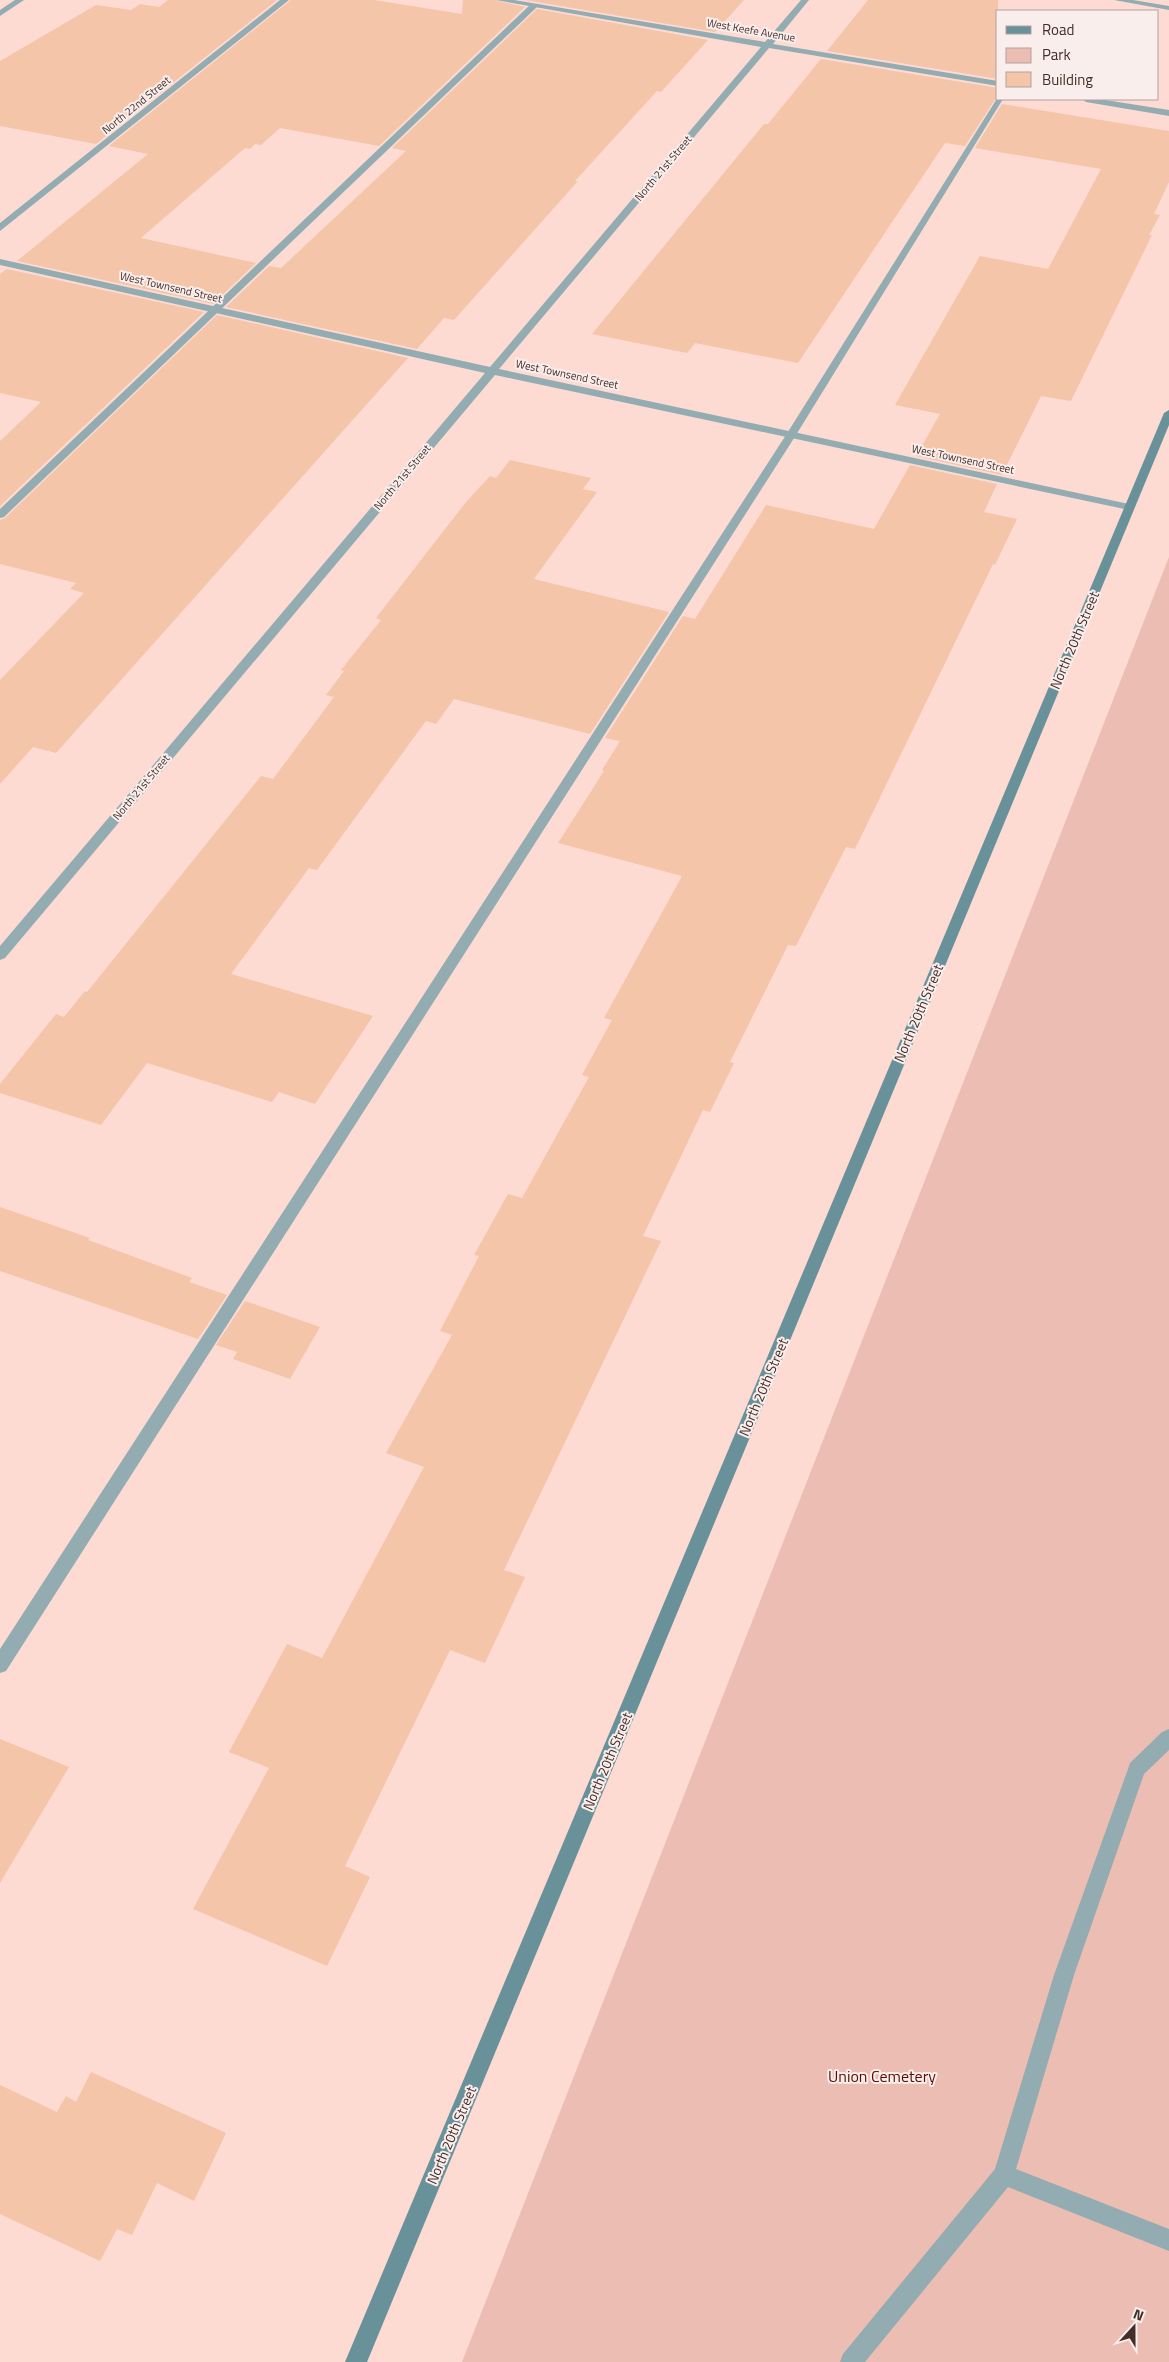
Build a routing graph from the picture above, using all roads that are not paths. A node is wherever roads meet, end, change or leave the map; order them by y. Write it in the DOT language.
graph roads {
  1 [pos="20,0"];
  2 [pos="285,0"];
  3 [pos="500,0"];
  4 [pos="805,0"];
  5 [pos="1118,0"];
  6 [pos="534,6"];
  7 [pos="1169,8"];
  8 [pos="0,14"];
  9 [pos="767,44"];
  10 [pos="996,84"];
  11 [pos="998,100"];
  12 [pos="1092,100"];
  13 [pos="1169,113"];
  14 [pos="0,228"];
  15 [pos="0,262"];
  16 [pos="214,310"];
  17 [pos="492,371"];
  18 [pos="1169,412"];
  19 [pos="791,435"];
  20 [pos="1129,507"];
  21 [pos="0,515"];
  22 [pos="0,955"];
  23 [pos="0,1665"];
  24 [pos="1169,1738"];
  25 [pos="1004,2175"];
  26 [pos="1169,2240"];
  27 [pos="356,2362"];
  28 [pos="851,2362"];
  1 -- 8 [label="street"];
  2 -- 14 [label="street, North 22nd Street"];
  3 -- 6 [label="street, West Keefe Avenue"];
  4 -- 9 [label="street, North 21st Street"];
  5 -- 7 [label="street"];
  6 -- 9 [label="street, West Keefe Avenue"];
  6 -- 16 [label="street"];
  9 -- 10 [label="street, West Keefe Avenue"];
  9 -- 17 [label="street, North 21st Street"];
  11 -- 19 [label="street"];
  12 -- 13 [label="street"];
  15 -- 16 [label="street, West Townsend Street"];
  16 -- 17 [label="street, West Townsend Street"];
  16 -- 21 [label="street"];
  17 -- 19 [label="street, West Townsend Street"];
  17 -- 22 [label="street, North 21st Street"];
  18 -- 20 [label="main road, North 20th Street"];
  19 -- 20 [label="street, West Townsend Street"];
  19 -- 23 [label="street"];
  20 -- 27 [label="main road, North 20th Street"];
  24 -- 25 [label="street"];
  25 -- 26 [label="street"];
  25 -- 28 [label="street"];
}
